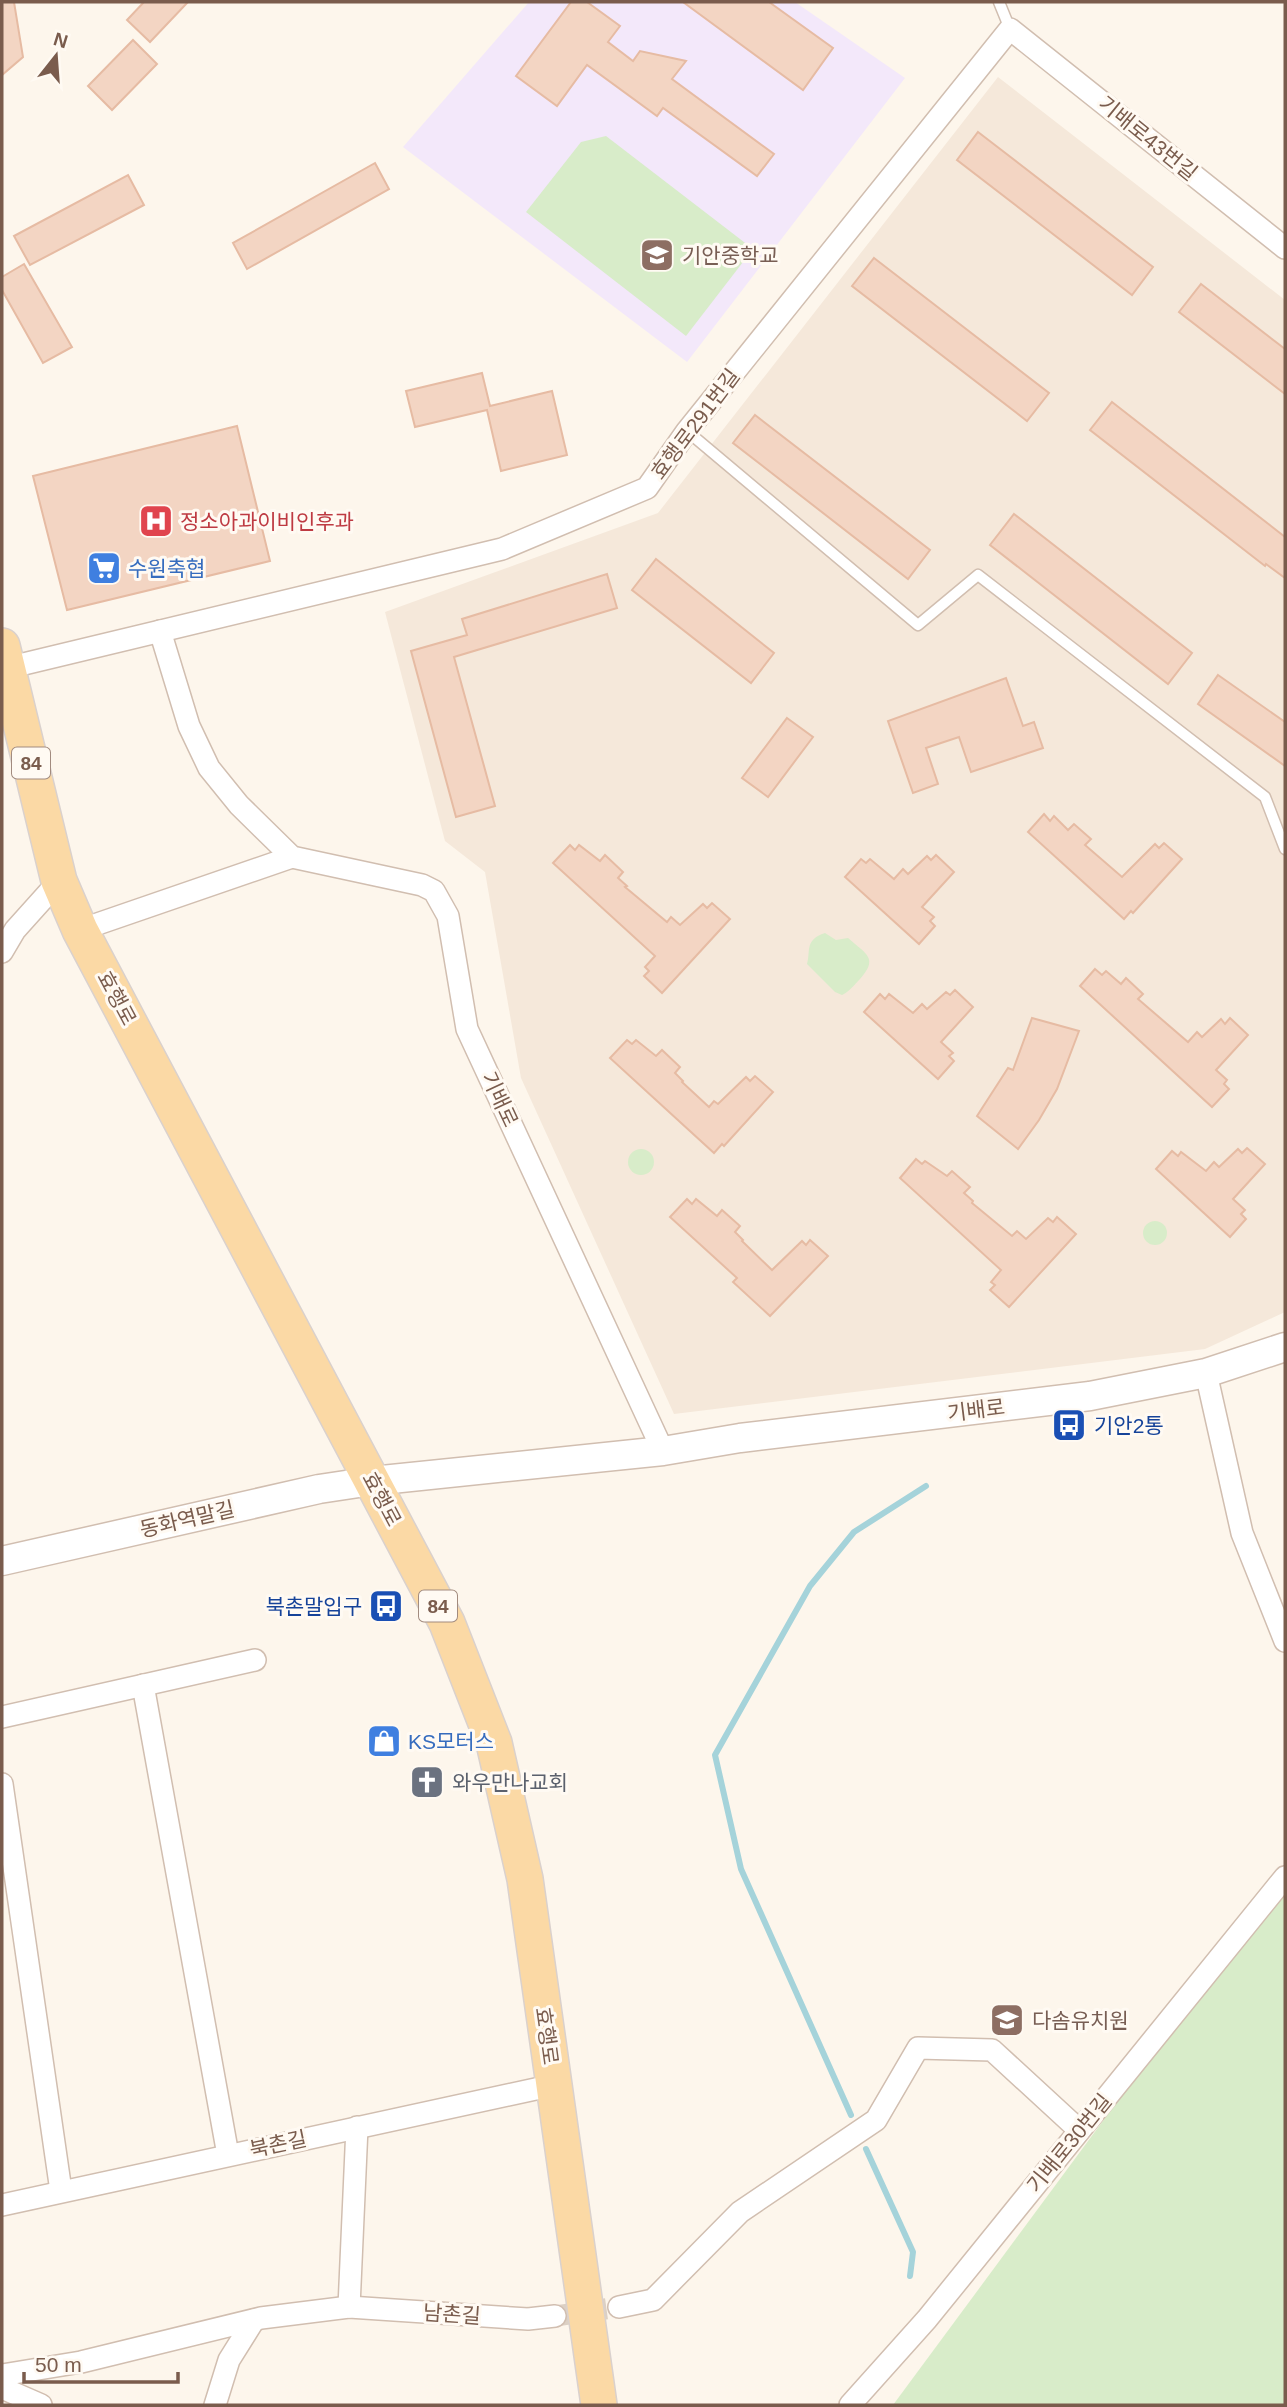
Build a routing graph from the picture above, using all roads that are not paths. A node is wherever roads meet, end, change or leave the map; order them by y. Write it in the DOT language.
graph roads {
  1 [pos="999,2"];
  2 [pos="1010,29"];
  3 [pos="1285,248"];
  4 [pos="687,431"];
  5 [pos="160,631"];
  6 [pos="4,657"];
  7 [pos="1285,849"];
  8 [pos="292,857"];
  9 [pos="59,881"];
  10 [pos="80,930"];
  11 [pos="2,952"];
  12 [pos="1285,1347"];
  13 [pos="1206,1373"];
  14 [pos="663,1451"];
  15 [pos="372,1481"];
  16 [pos="2,1561"];
  17 [pos="1285,1641"];
  18 [pos="255,1660"];
  19 [pos="143,1685"];
  20 [pos="2,1717"];
  21 [pos="2,1784"];
  22 [pos="7,1859"];
  23 [pos="1285,1878"];
  24 [pos="554,2085"];
  25 [pos="357,2127"];
  26 [pos="1079,2130"];
  27 [pos="228,2155"];
  28 [pos="61,2191"];
  29 [pos="2,2205"];
  30 [pos="619,2306"];
  31 [pos="349,2307"];
  32 [pos="555,2316"];
  33 [pos="254,2320"];
  34 [pos="2,2375"];
  35 [pos="2,2388"];
  36 [pos="41,2405"];
  37 [pos="215,2405"];
  38 [pos="599,2405"];
  39 [pos="850,2405"];
  1 -- 2 [label="lane"];
  2 -- 3 [label="street, 기배로43번길"];
  2 -- 4 [label="street, 효행로291번길"];
  4 -- 5 [label="street, 효행로291번길"];
  4 -- 7 [label="lane"];
  5 -- 6 [label="street, 효행로291번길"];
  5 -- 8 [label="street"];
  6 -- 9 [label="main road, 효행로 / 84"];
  8 -- 10 [label="street"];
  8 -- 14 [label="street, 기배로"];
  9 -- 10 [label="main road, 효행로 / 84"];
  9 -- 11 [label="street"];
  10 -- 15 [label="main road, 효행로 / 84"];
  12 -- 13 [label="street, 기배로"];
  13 -- 14 [label="street, 기배로"];
  13 -- 17 [label="street"];
  14 -- 15 [label="street, 기배로"];
  15 -- 16 [label="street, 동화역말길"];
  15 -- 24 [label="main road, 효행로 / 84"];
  18 -- 19 [label="street"];
  19 -- 20 [label="street"];
  19 -- 27 [label="street"];
  21 -- 22 [label="street"];
  22 -- 28 [label="street"];
  23 -- 26 [label="street, 기배로30번길"];
  24 -- 25 [label="street, 북촌길"];
  24 -- 38 [label="main road, 효행로 / 84"];
  25 -- 27 [label="street, 북촌길"];
  25 -- 31 [label="street"];
  26 -- 30 [label="street"];
  26 -- 39 [label="street, 기배로30번길"];
  27 -- 28 [label="street, 북촌길"];
  28 -- 29 [label="street, 북촌길"];
  31 -- 32 [label="street, 남촌길"];
  31 -- 33 [label="street, 남촌길"];
  33 -- 34 [label="street, 남촌길"];
  33 -- 37 [label="street"];
  35 -- 36 [label="street"];
}
